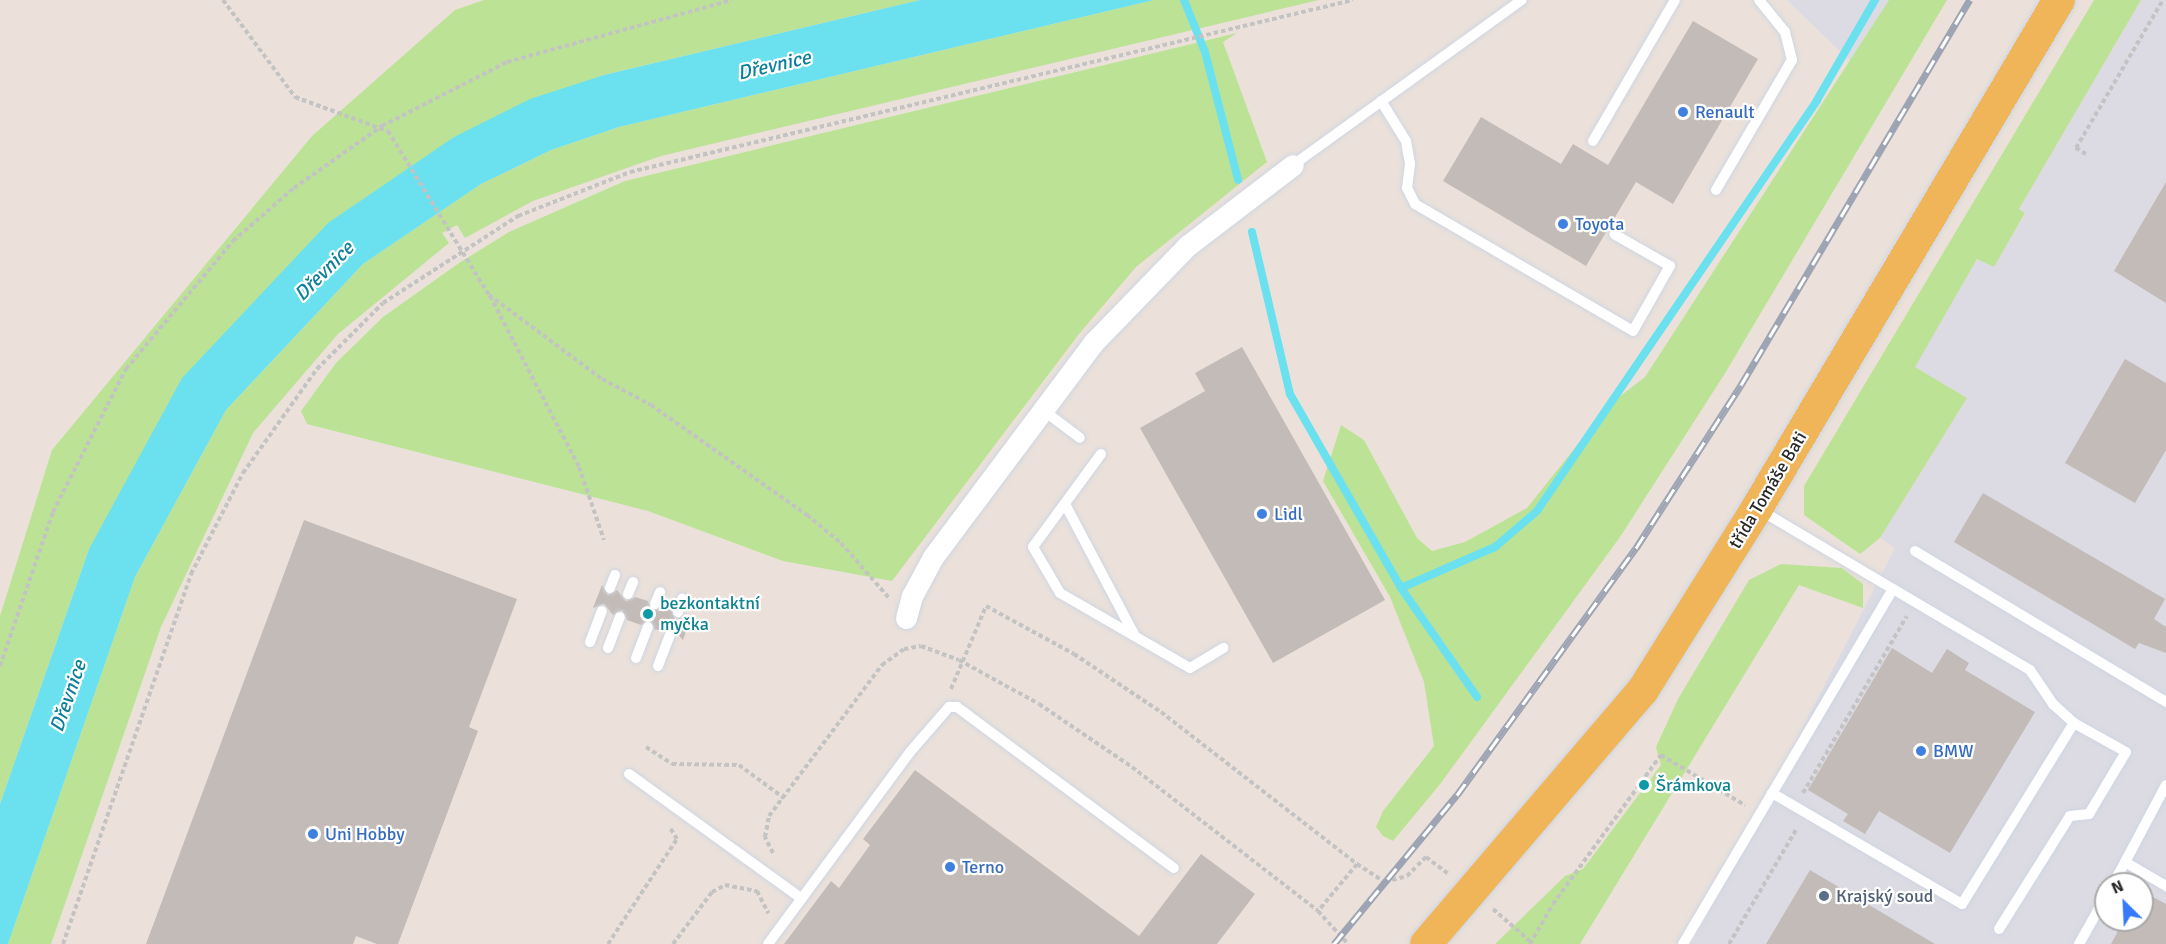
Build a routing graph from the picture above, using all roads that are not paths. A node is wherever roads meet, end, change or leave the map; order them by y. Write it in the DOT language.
graph roads {
  1 [pos="1522,0"];
  2 [pos="1675,0"];
  3 [pos="1759,0"];
  4 [pos="2059,0"];
  5 [pos="1381,101"];
  6 [pos="1593,141"];
  7 [pos="1293,165"];
  8 [pos="1716,190"];
  9 [pos="1614,234"];
  10 [pos="1043,410"];
  11 [pos="1080,438"];
  12 [pos="1101,454"];
  13 [pos="1065,504"];
  14 [pos="1758,508"];
  15 [pos="1915,551"];
  16 [pos="615,575"];
  17 [pos="633,582"];
  18 [pos="610,588"];
  19 [pos="1893,589"];
  20 [pos="660,592"];
  21 [pos="628,594"];
  22 [pos="681,599"];
  23 [pos="656,604"];
  24 [pos="602,611"];
  25 [pos="678,612"];
  26 [pos="620,617"];
  27 [pos="906,618"];
  28 [pos="648,627"];
  29 [pos="670,635"];
  30 [pos="1136,636"];
  31 [pos="590,642"];
  32 [pos="608,648"];
  33 [pos="1223,648"];
  34 [pos="636,658"];
  35 [pos="658,666"];
  36 [pos="2166,702"];
  37 [pos="2074,723"];
  38 [pos="629,774"];
  39 [pos="2166,785"];
  40 [pos="1772,793"];
  41 [pos="2125,862"];
  42 [pos="1174,868"];
  43 [pos="2120,872"];
  44 [pos="2166,886"];
  45 [pos="802,899"];
  46 [pos="2094,917"];
  47 [pos="1999,929"];
  48 [pos="768,944"];
  49 [pos="1426,944"];
  50 [pos="1683,944"];
  51 [pos="2079,944"];
  1 -- 5 [label="lane"];
  2 -- 6 [label="lane"];
  3 -- 8 [label="lane"];
  4 -- 14 [label="main road, třída Tomáše Bati"];
  5 -- 7 [label="lane"];
  5 -- 9 [label="lane"];
  7 -- 10 [label="street"];
  10 -- 11 [label="lane"];
  10 -- 27 [label="street"];
  12 -- 13 [label="lane"];
  13 -- 30 [label="lane"];
  13 -- 30 [label="lane"];
  14 -- 19 [label="lane"];
  14 -- 49 [label="main road, třída Tomáše Bati"];
  15 -- 36 [label="lane"];
  16 -- 18 [label="lane"];
  17 -- 21 [label="lane"];
  19 -- 37 [label="lane"];
  19 -- 40 [label="lane"];
  20 -- 23 [label="lane"];
  22 -- 25 [label="lane"];
  24 -- 31 [label="lane"];
  26 -- 32 [label="lane"];
  28 -- 34 [label="lane"];
  29 -- 35 [label="lane"];
  30 -- 33 [label="lane"];
  37 -- 40 [label="lane"];
  37 -- 47 [label="lane"];
  38 -- 45 [label="lane"];
  39 -- 41 [label="lane"];
  40 -- 50 [label="lane"];
  41 -- 43 [label="lane"];
  41 -- 44 [label="lane"];
  42 -- 45 [label="lane"];
  45 -- 48 [label="lane"];
  46 -- 51 [label="lane"];
}
